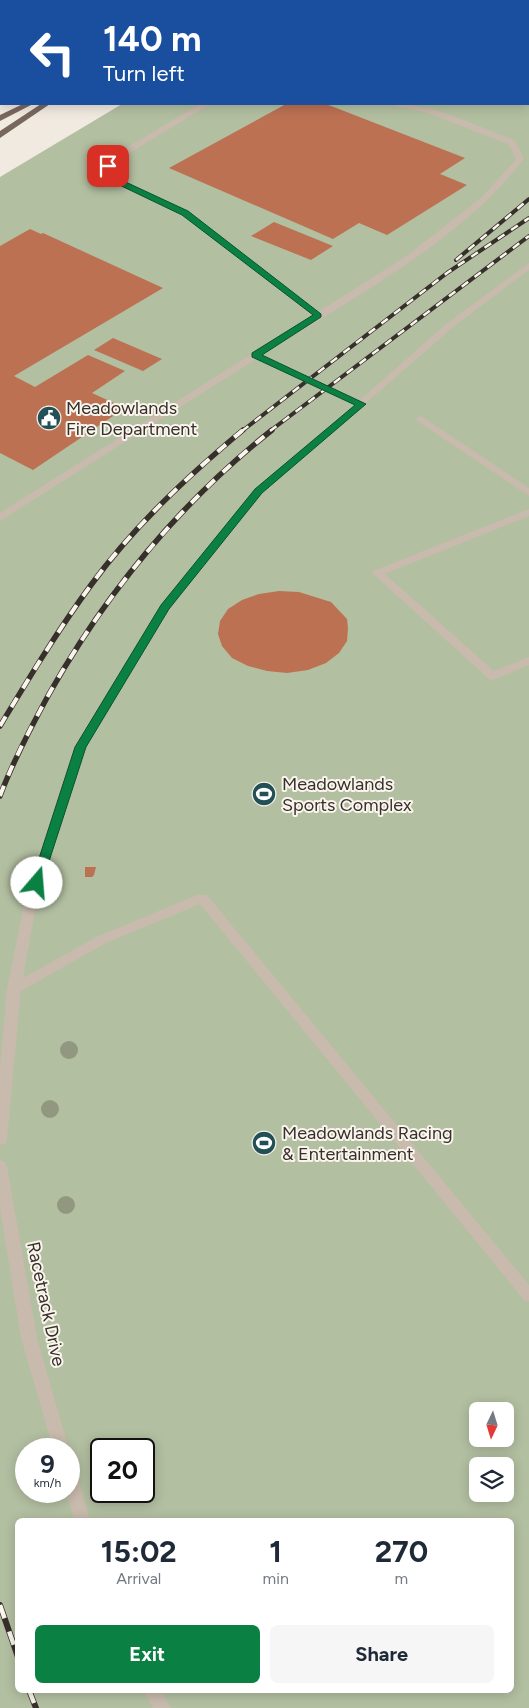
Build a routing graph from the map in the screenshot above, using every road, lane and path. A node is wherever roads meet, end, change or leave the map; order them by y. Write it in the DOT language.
graph roads {
  1 [pos="27,105"];
  2 [pos="45,105"];
  3 [pos="204,105"];
  4 [pos="402,105"];
  5 [pos="0,118"];
  6 [pos="0,135"];
  7 [pos="529,266"];
  8 [pos="318,316"];
  9 [pos="255,355"];
  10 [pos="361,404"];
  11 [pos="421,419"];
  12 [pos="529,493"];
  13 [pos="3,512"];
  14 [pos="529,512"];
  15 [pos="529,661"];
  16 [pos="14,989"];
  17 [pos="0,1140"];
  18 [pos="0,1166"];
  19 [pos="529,1296"];
  20 [pos="58,1438"];
  21 [pos="77,1503"];
  22 [pos="81,1518"];
  23 [pos="154,1693"];
  24 [pos="162,1708"];
  1 -- 5 [label="main road"];
  2 -- 6 [label="main road"];
  3 -- 8 [label="street"];
  4 -- 8 [label="street"];
  7 -- 10 [label="street"];
  8 -- 9 [label="street"];
  9 -- 10 [label="street"];
  9 -- 13 [label="street"];
  10 -- 16 [label="street"];
  11 -- 12 [label="street"];
  14 -- 15 [label="street"];
  16 -- 17 [label="street"];
  16 -- 19 [label="street"];
  18 -- 20 [label="street, Racetrack Drive"];
  21 -- 22 [label="street"];
  23 -- 24 [label="street"];
}
